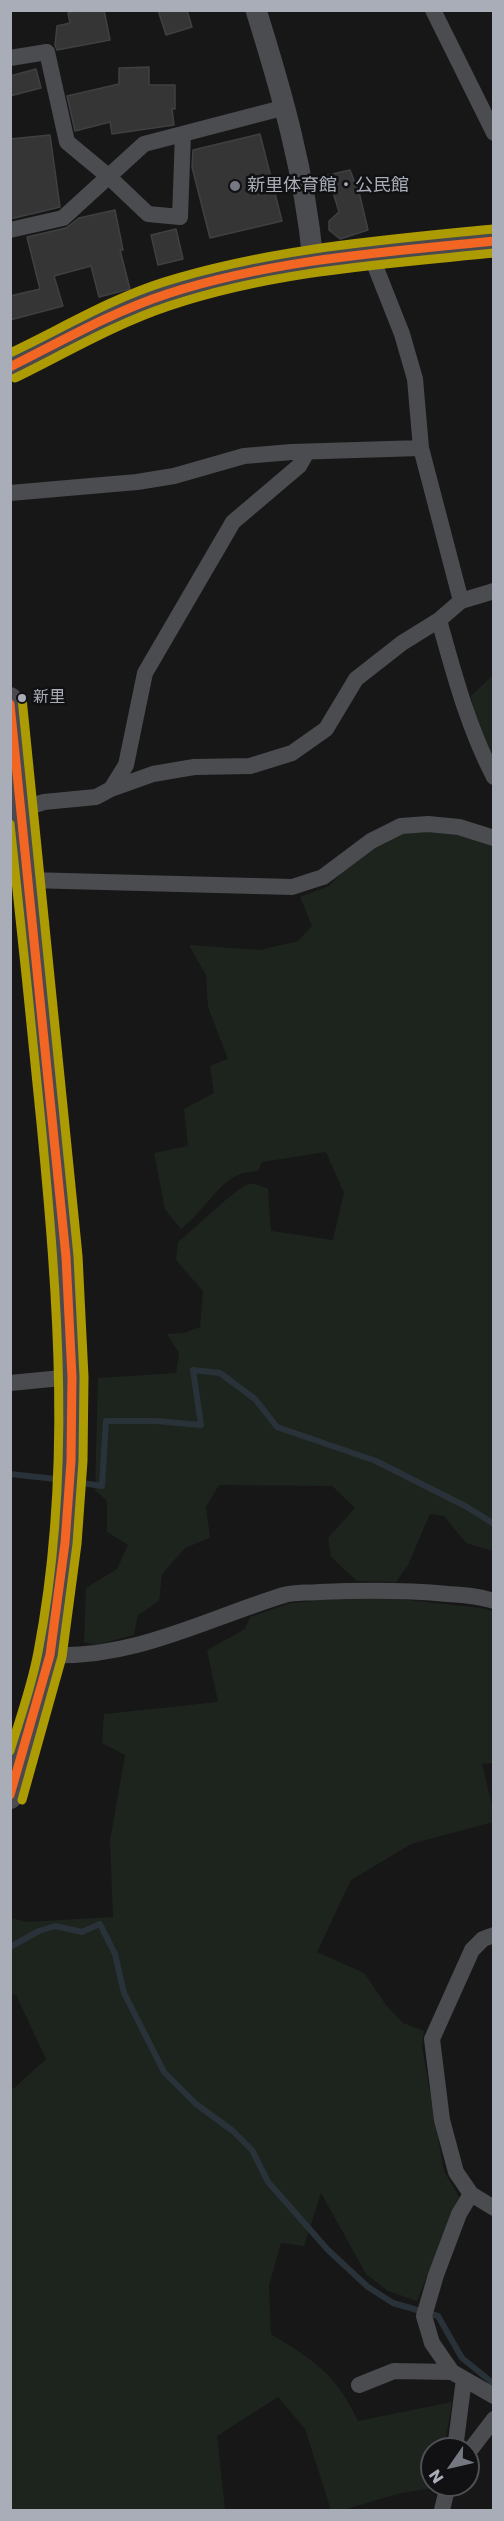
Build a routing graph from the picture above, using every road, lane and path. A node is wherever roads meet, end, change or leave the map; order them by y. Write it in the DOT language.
graph roads {
  1 [pos="256,10"];
  2 [pos="433,10"];
  3 [pos="11,54"];
  4 [pos="286,107"];
  5 [pos="494,133"];
  6 [pos="183,134"];
  7 [pos="108,176"];
  8 [pos="10,230"];
  9 [pos="494,241"];
  10 [pos="370,254"];
  11 [pos="313,261"];
  12 [pos="10,367"];
  13 [pos="422,448"];
  14 [pos="307,452"];
  15 [pos="10,493"];
  16 [pos="494,591"];
  17 [pos="462,601"];
  18 [pos="439,620"];
  19 [pos="10,699"];
  20 [pos="494,777"];
  21 [pos="111,789"];
  22 [pos="16,810"];
  23 [pos="494,838"];
  24 [pos="28,880"];
  25 [pos="72,1377"];
  26 [pos="10,1383"];
  27 [pos="494,1601"];
  28 [pos="50,1656"];
  29 [pos="10,1797"];
  30 [pos="494,1935"];
  31 [pos="471,2194"];
  32 [pos="494,2208"];
  33 [pos="458,2375"];
  34 [pos="359,2385"];
  35 [pos="494,2396"];
  36 [pos="494,2419"];
  37 [pos="455,2437"];
  38 [pos="480,2437"];
  1 -- 4 [label="street"];
  2 -- 5 [label="street"];
  3 -- 7 [label="street"];
  4 -- 6 [label="street"];
  4 -- 11 [label="street"];
  6 -- 7 [label="street"];
  6 -- 7 [label="street"];
  7 -- 8 [label="street"];
  9 -- 10 [label="main road"];
  10 -- 11 [label="main road"];
  10 -- 13 [label="street"];
  11 -- 12 [label="main road"];
  13 -- 14 [label="street"];
  13 -- 17 [label="street"];
  14 -- 15 [label="street"];
  14 -- 21 [label="street"];
  16 -- 17 [label="street"];
  17 -- 18 [label="street"];
  18 -- 20 [label="street"];
  18 -- 21 [label="street"];
  19 -- 22 [label="main road"];
  21 -- 22 [label="street"];
  22 -- 24 [label="main road"];
  23 -- 24 [label="street"];
  24 -- 25 [label="main road"];
  25 -- 26 [label="street"];
  25 -- 28 [label="main road"];
  27 -- 28 [label="street"];
  28 -- 29 [label="main road"];
  30 -- 31 [label="street"];
  31 -- 32 [label="street"];
  31 -- 33 [label="street"];
  33 -- 34 [label="street"];
  33 -- 35 [label="street"];
  33 -- 37 [label="street"];
  36 -- 38 [label="street"];
}
